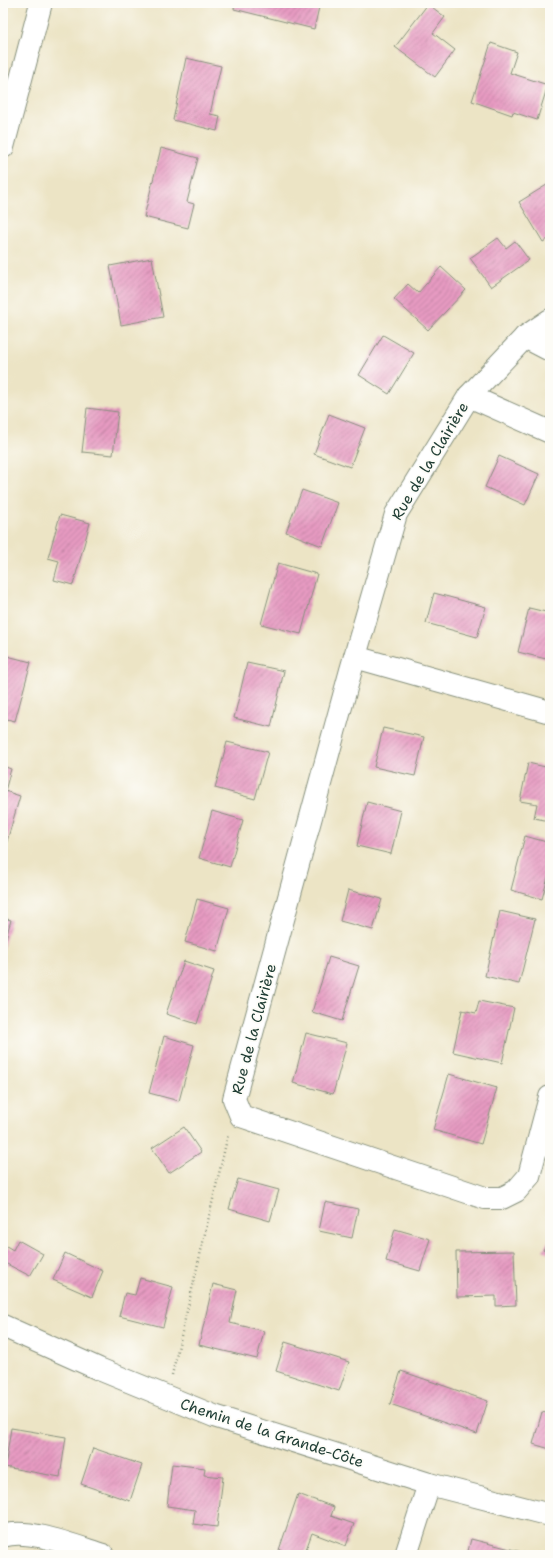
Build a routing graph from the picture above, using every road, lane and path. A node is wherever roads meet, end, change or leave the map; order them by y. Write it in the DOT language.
graph roads {
  1 [pos="41,3"];
  2 [pos="3,147"];
  3 [pos="550,320"];
  4 [pos="525,337"];
  5 [pos="550,350"];
  6 [pos="469,396"];
  7 [pos="550,432"];
  8 [pos="355,657"];
  9 [pos="550,712"];
  10 [pos="550,1097"];
  11 [pos="241,1116"];
  12 [pos="3,1326"];
  13 [pos="172,1376"];
  14 [pos="429,1484"];
  15 [pos="550,1515"];
  16 [pos="3,1536"];
  17 [pos="103,1555"];
  18 [pos="406,1555"];
  1 -- 2 [label="street"];
  3 -- 4 [label="street, Rue de la Clairière"];
  4 -- 5 [label="street"];
  4 -- 6 [label="street, Rue de la Clairière"];
  6 -- 7 [label="street"];
  6 -- 8 [label="street, Rue de la Clairière"];
  8 -- 9 [label="street"];
  8 -- 11 [label="street, Rue de la Clairière"];
  10 -- 11 [label="street, Rue de la Clairière"];
  11 -- 13 [label="path"];
  12 -- 14 [label="street, Chemin de la Grande-Côte"];
  14 -- 15 [label="street, Chemin de la Grande-Côte"];
  14 -- 18 [label="street"];
  16 -- 17 [label="street"];
}
